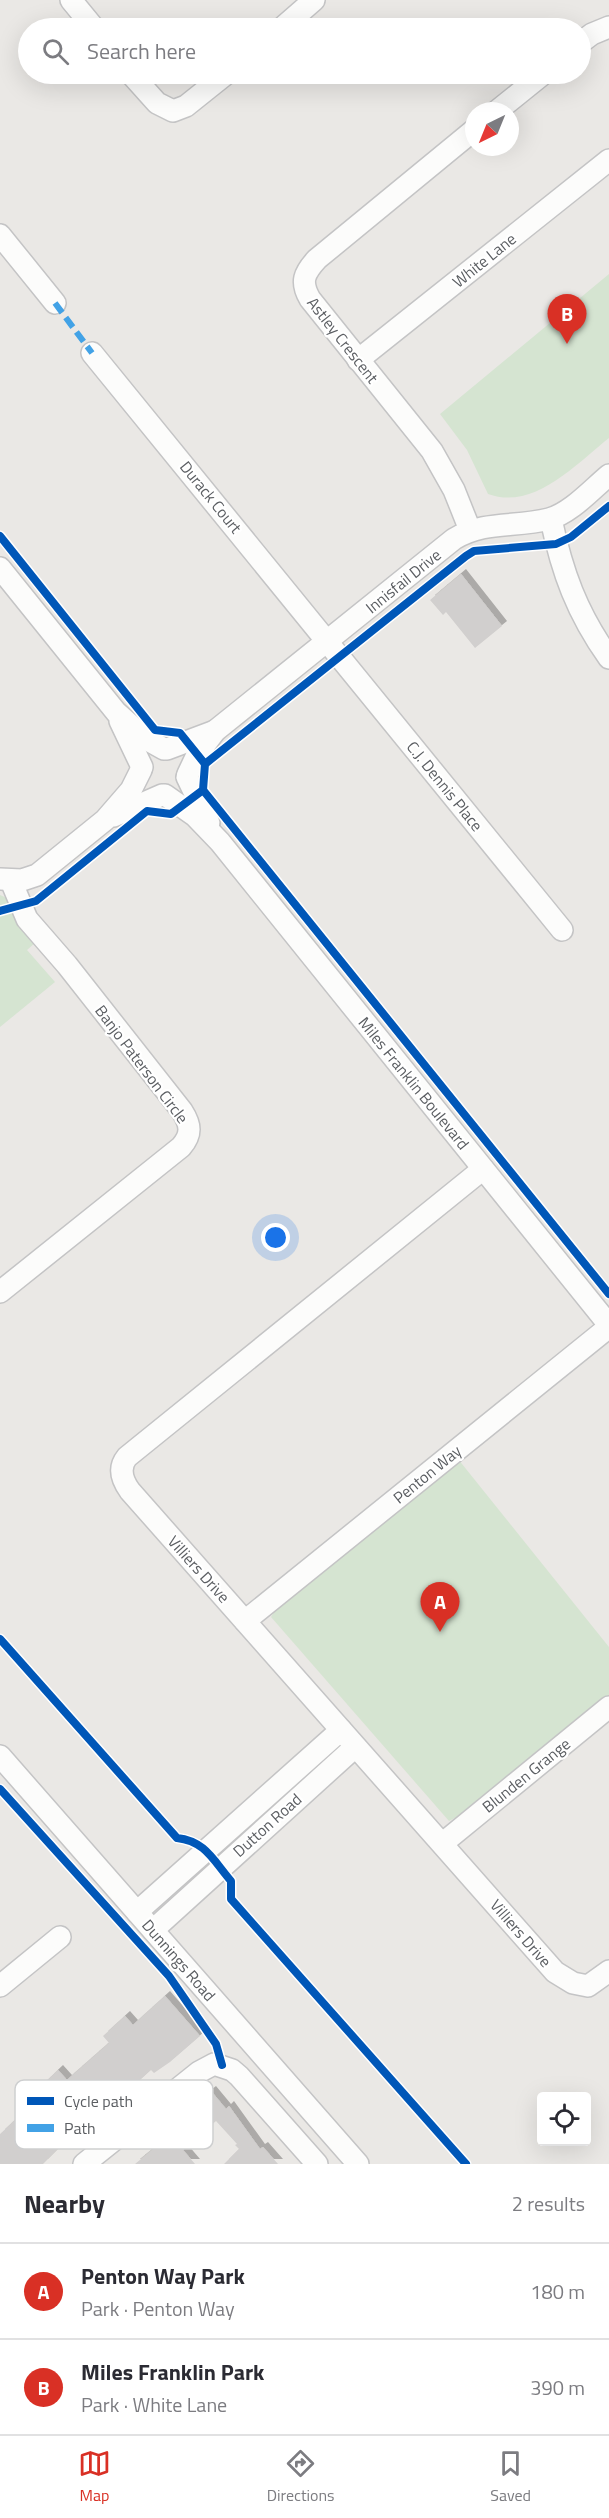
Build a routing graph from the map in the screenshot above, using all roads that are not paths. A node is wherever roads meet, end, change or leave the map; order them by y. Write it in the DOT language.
graph roads {
  1 [pos="71,0"];
  2 [pos="314,0"];
  3 [pos="86,18"];
  4 [pos="293,18"];
  5 [pos="609,27"];
  6 [pos="591,35"];
  7 [pos="140,84"];
  8 [pos="214,84"];
  9 [pos="531,84"];
  10 [pos="509,102"];
  11 [pos="465,137"];
  12 [pos="609,160"];
  13 [pos="0,236"];
  14 [pos="55,303"];
  15 [pos="92,353"];
  16 [pos="358,360"];
  17 [pos="609,475"];
  18 [pos="551,519"];
  19 [pos="470,530"];
  20 [pos="0,568"];
  21 [pos="329,641"];
  22 [pos="609,658"];
  23 [pos="116,712"];
  24 [pos="215,731"];
  25 [pos="165,749"];
  26 [pos="142,769"];
  27 [pos="187,776"];
  28 [pos="164,795"];
  29 [pos="105,820"];
  30 [pos="220,842"];
  31 [pos="6,880"];
  32 [pos="562,930"];
  33 [pos="483,1169"];
  34 [pos="0,1292"];
  35 [pos="609,1326"];
  36 [pos="245,1621"];
  37 [pos="609,1707"];
  38 [pos="341,1730"];
  39 [pos="355,1747"];
  40 [pos="0,1756"];
  41 [pos="443,1843"];
  42 [pos="137,1912"];
  43 [pos="153,1930"];
  44 [pos="60,1937"];
  45 [pos="609,1971"];
  46 [pos="0,1986"];
  47 [pos="189,2080"];
  48 [pos="103,2149"];
  49 [pos="84,2164"];
  50 [pos="317,2164"];
  51 [pos="358,2164"];
  1 -- 3 [label="street"];
  2 -- 4 [label="street"];
  5 -- 6 [label="street"];
  7 -- 8 [label="street"];
  9 -- 10 [label="street"];
  11 -- 16 [label="street, Astley Crescent"];
  12 -- 16 [label="street, White Lane"];
  13 -- 14 [label="street"];
  15 -- 21 [label="street, Durack Court"];
  16 -- 19 [label="street, Astley Crescent"];
  17 -- 18 [label="street, Innisfail Drive"];
  18 -- 19 [label="street, Innisfail Drive"];
  18 -- 22 [label="street"];
  19 -- 21 [label="street, Innisfail Drive"];
  20 -- 23 [label="street"];
  21 -- 24 [label="street, Innisfail Drive"];
  21 -- 32 [label="street, C.J. Dennis Place"];
  23 -- 25 [label="street"];
  23 -- 26 [label="street"];
  24 -- 25 [label="street, Innisfail Drive"];
  24 -- 27 [label="street, Innisfail Drive"];
  25 -- 26 [label="street"];
  25 -- 27 [label="street"];
  26 -- 28 [label="street"];
  26 -- 29 [label="street"];
  27 -- 28 [label="street"];
  27 -- 30 [label="street, Miles Franklin Boulevard"];
  28 -- 29 [label="street"];
  28 -- 30 [label="street, Miles Franklin Boulevard"];
  29 -- 31 [label="street"];
  30 -- 33 [label="street, Miles Franklin Boulevard"];
  31 -- 34 [label="street, Banjo Paterson Circle"];
  33 -- 35 [label="street, Miles Franklin Boulevard"];
  33 -- 36 [label="street, Villiers Drive"];
  35 -- 36 [label="street, Penton Way"];
  36 -- 38 [label="street, Villiers Drive"];
  37 -- 41 [label="street, Blunden Grange"];
  38 -- 39 [label="street, Villiers Drive"];
  38 -- 42 [label="street, Dutton Road"];
  39 -- 41 [label="street, Villiers Drive"];
  39 -- 43 [label="street, Dutton Road"];
  40 -- 42 [label="street, Dunnings Road"];
  41 -- 45 [label="street, Villiers Drive"];
  42 -- 43 [label="street, Dunnings Road"];
  43 -- 51 [label="street, Dunnings Road"];
  44 -- 46 [label="street"];
  47 -- 50 [label="street"];
  48 -- 49 [label="street"];
}
